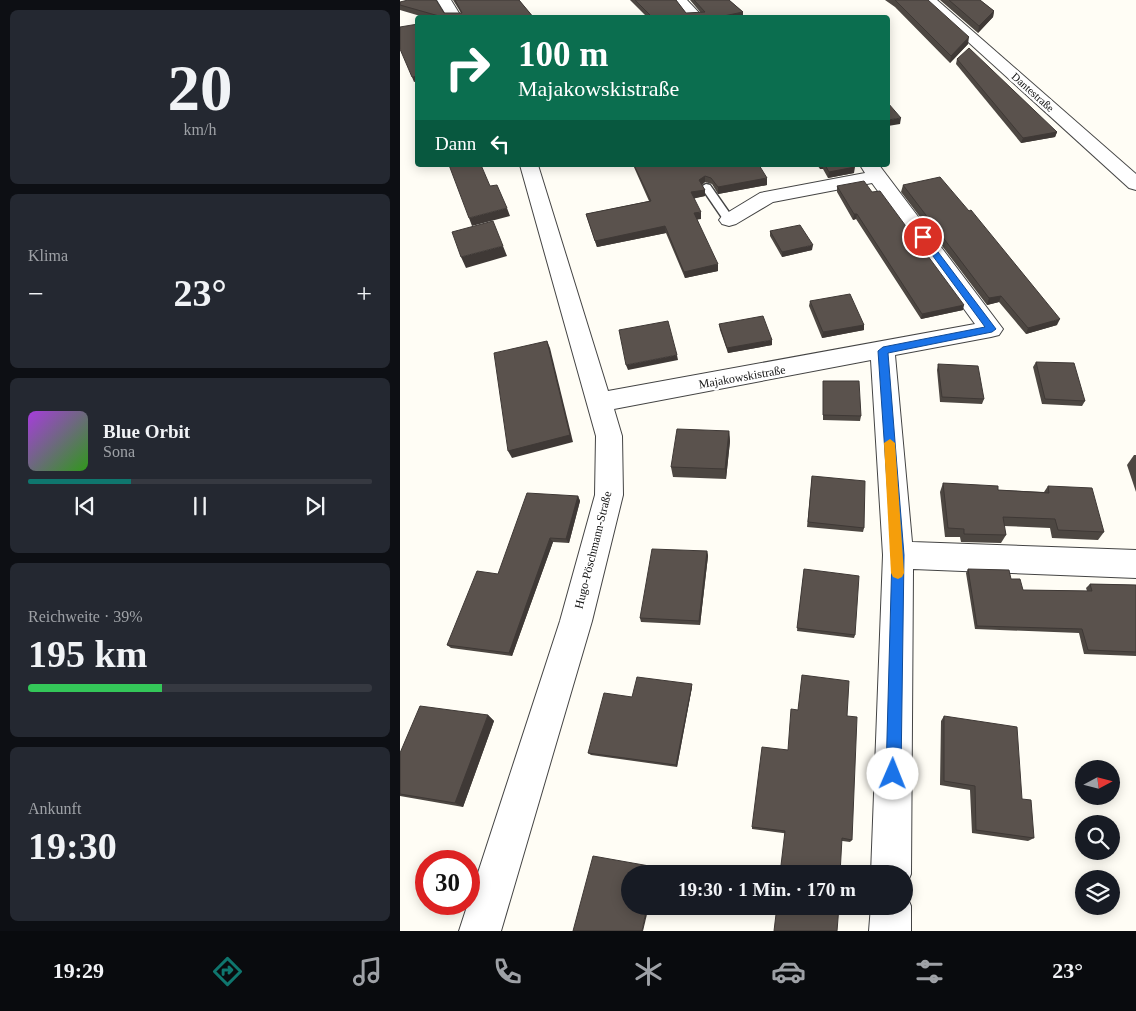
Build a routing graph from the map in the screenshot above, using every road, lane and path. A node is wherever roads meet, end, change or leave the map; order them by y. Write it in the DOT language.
graph roads {
  1 [pos="444,0"];
  2 [pos="680,0"];
  3 [pos="930,0"];
  4 [pos="453,15"];
  5 [pos="694,15"];
  6 [pos="530,167"];
  7 [pos="873,171"];
  8 [pos="1136,184"];
  9 [pos="706,187"];
  10 [pos="729,220"];
  11 [pos="883,351"];
  12 [pos="600,402"];
  13 [pos="898,555"];
  14 [pos="1136,564"];
  15 [pos="891,865"];
  16 [pos="891,915"];
  17 [pos="480,931"];
  18 [pos="890,931"];
  1 -- 4 [label="street"];
  2 -- 5 [label="street"];
  3 -- 8 [label="street, Dantestraße"];
  6 -- 12 [label="street, Hugo-Pöschmann-Straße"];
  7 -- 10 [label="street, Majakowskistraße"];
  7 -- 11 [label="street, Majakowskistraße"];
  9 -- 10 [label="lane"];
  11 -- 12 [label="street, Majakowskistraße"];
  11 -- 13 [label="street"];
  12 -- 17 [label="street, Hugo-Pöschmann-Straße"];
  13 -- 14 [label="street"];
  13 -- 15 [label="street"];
  16 -- 18 [label="street"];
}
